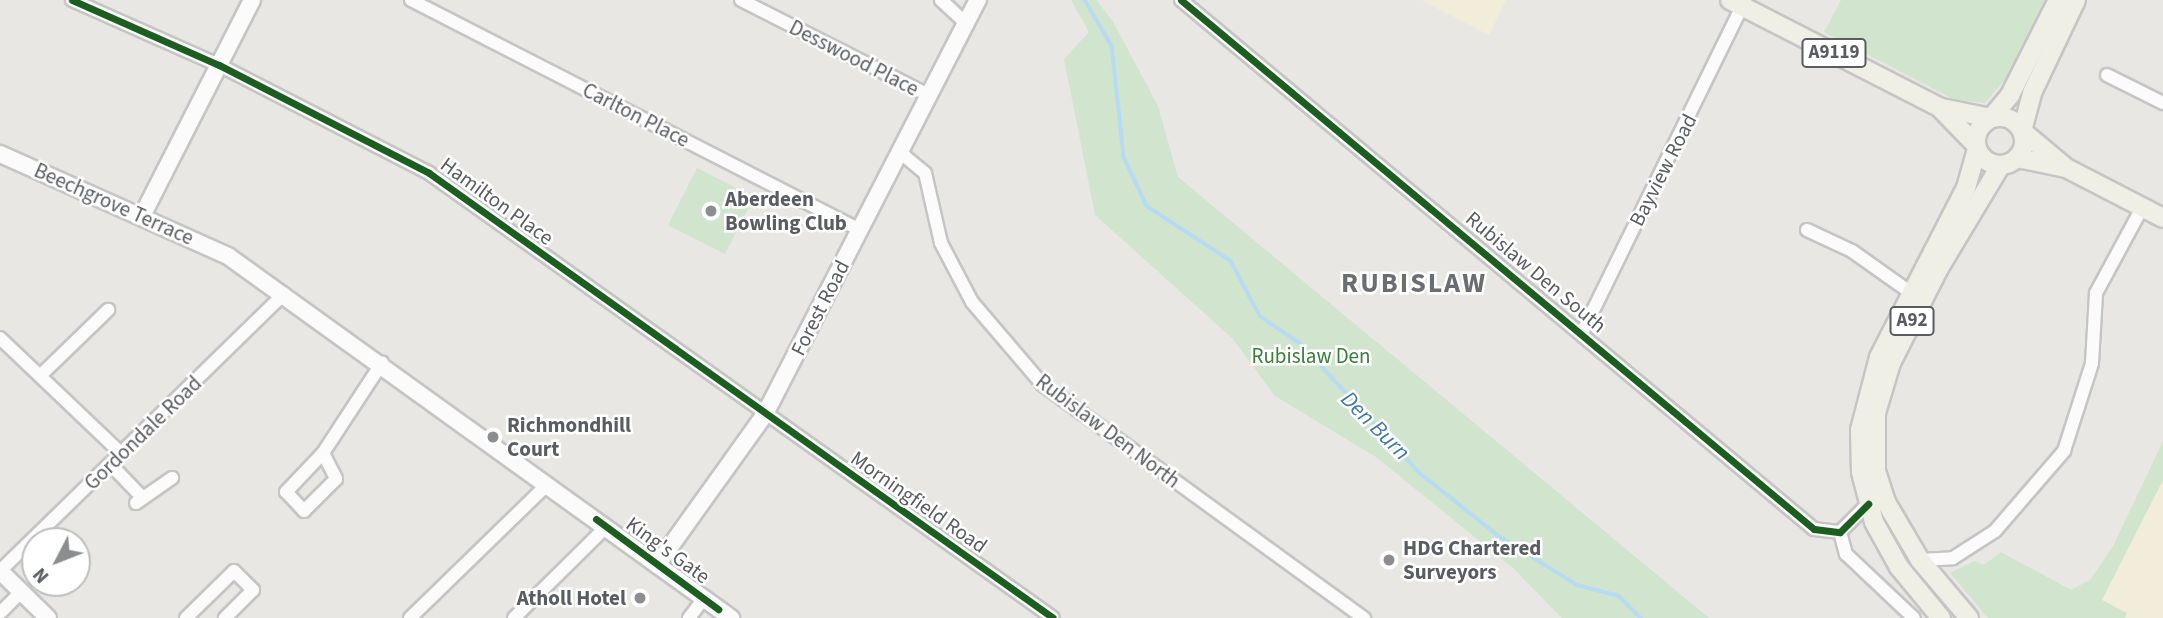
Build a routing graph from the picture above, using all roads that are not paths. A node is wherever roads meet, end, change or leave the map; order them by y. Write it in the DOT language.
graph roads {
  1 [pos="72,0"];
  2 [pos="252,0"];
  3 [pos="411,0"];
  4 [pos="741,0"];
  5 [pos="941,0"];
  6 [pos="978,0"];
  7 [pos="1181,0"];
  8 [pos="2059,0"];
  9 [pos="2076,0"];
  10 [pos="1739,2"];
  11 [pos="966,23"];
  12 [pos="219,65"];
  13 [pos="2107,75"];
  14 [pos="930,96"];
  15 [pos="2163,103"];
  16 [pos="1939,107"];
  17 [pos="1991,118"];
  18 [pos="2022,131"];
  19 [pos="1976,147"];
  20 [pos="901,152"];
  21 [pos="0,154"];
  22 [pos="2009,162"];
  23 [pos="2066,168"];
  24 [pos="2142,208"];
  25 [pos="142,216"];
  26 [pos="2163,218"];
  27 [pos="1807,229"];
  28 [pos="860,230"];
  29 [pos="228,256"];
  30 [pos="1911,293"];
  31 [pos="284,294"];
  32 [pos="108,310"];
  33 [pos="1581,332"];
  34 [pos="0,338"];
  35 [pos="382,363"];
  36 [pos="43,373"];
  37 [pos="765,415"];
  38 [pos="323,453"];
  39 [pos="122,454"];
  40 [pos="111,465"];
  41 [pos="172,478"];
  42 [pos="548,484"];
  43 [pos="1868,505"];
  44 [pos="606,527"];
  45 [pos="1840,532"];
  46 [pos="1976,545"];
  47 [pos="1984,556"];
  48 [pos="1920,560"];
  49 [pos="657,565"];
  50 [pos="0,571"];
  51 [pos="21,592"];
  52 [pos="26,597"];
  53 [pos="704,598"];
  54 [pos="0,613"];
  55 [pos="48,618"];
  56 [pos="186,618"];
  57 [pos="225,618"];
  58 [pos="410,618"];
  59 [pos="514,618"];
  60 [pos="689,618"];
  61 [pos="731,618"];
  62 [pos="1053,618"];
  63 [pos="1364,618"];
  64 [pos="1914,618"];
  65 [pos="1941,618"];
  66 [pos="1969,618"];
  1 -- 12 [label="street, Hamilton Place"];
  2 -- 12 [label="street"];
  3 -- 28 [label="street, Carlton Place"];
  4 -- 14 [label="street, Desswood Place"];
  5 -- 11 [label="street"];
  6 -- 11 [label="street, Forest Road"];
  7 -- 33 [label="street, Rubislaw Den South"];
  8 -- 17 [label="main road, A92"];
  9 -- 18 [label="main road, A92"];
  10 -- 16 [label="main road, A9119"];
  10 -- 33 [label="street, Bayview Road"];
  11 -- 14 [label="street, Forest Road"];
  12 -- 25 [label="street"];
  12 -- 37 [label="street, Hamilton Place"];
  13 -- 15 [label="street"];
  14 -- 20 [label="street, Forest Road"];
  16 -- 17 [label="main road, A9119"];
  16 -- 19 [label="main road, A9119"];
  17 -- 18 [label="main road"];
  17 -- 19 [label="main road, A92"];
  18 -- 22 [label="main road, A92"];
  18 -- 23 [label="main road"];
  19 -- 22 [label="main road"];
  19 -- 30 [label="main road, A92"];
  20 -- 28 [label="street, Forest Road"];
  20 -- 63 [label="street, Rubislaw Den North"];
  21 -- 25 [label="street, Beechgrove Terrace"];
  22 -- 23 [label="main road"];
  22 -- 48 [label="main road, A92"];
  23 -- 24 [label="main road"];
  24 -- 26 [label="main road"];
  24 -- 46 [label="street"];
  25 -- 29 [label="street, Beechgrove Terrace"];
  27 -- 30 [label="street"];
  28 -- 37 [label="street, Forest Road"];
  29 -- 31 [label="street, King's Gate"];
  30 -- 43 [label="main road, A92"];
  31 -- 35 [label="street, King's Gate"];
  31 -- 39 [label="street, Gordondale Road"];
  32 -- 36 [label="street"];
  33 -- 45 [label="street, Rubislaw Den South"];
  34 -- 36 [label="street"];
  35 -- 38 [label="street"];
  35 -- 42 [label="street, King's Gate"];
  36 -- 39 [label="street"];
  37 -- 49 [label="street, Forest Road"];
  37 -- 62 [label="street, Morningfield Road"];
  38 -- 38 [label="street"];
  39 -- 40 [label="street, Gordondale Road"];
  40 -- 41 [label="street"];
  40 -- 50 [label="street, Gordondale Road"];
  42 -- 44 [label="street, King's Gate"];
  42 -- 58 [label="street"];
  43 -- 45 [label="street"];
  43 -- 65 [label="main road, A92"];
  44 -- 49 [label="street, King's Gate"];
  44 -- 59 [label="street"];
  45 -- 64 [label="street"];
  46 -- 47 [label="street"];
  46 -- 48 [label="street"];
  48 -- 66 [label="main road, A92"];
  49 -- 53 [label="street, King's Gate"];
  50 -- 51 [label="street"];
  51 -- 54 [label="street"];
  52 -- 55 [label="street"];
  53 -- 60 [label="street"];
  53 -- 61 [label="street, King's Gate"];
  56 -- 57 [label="street"];
}
